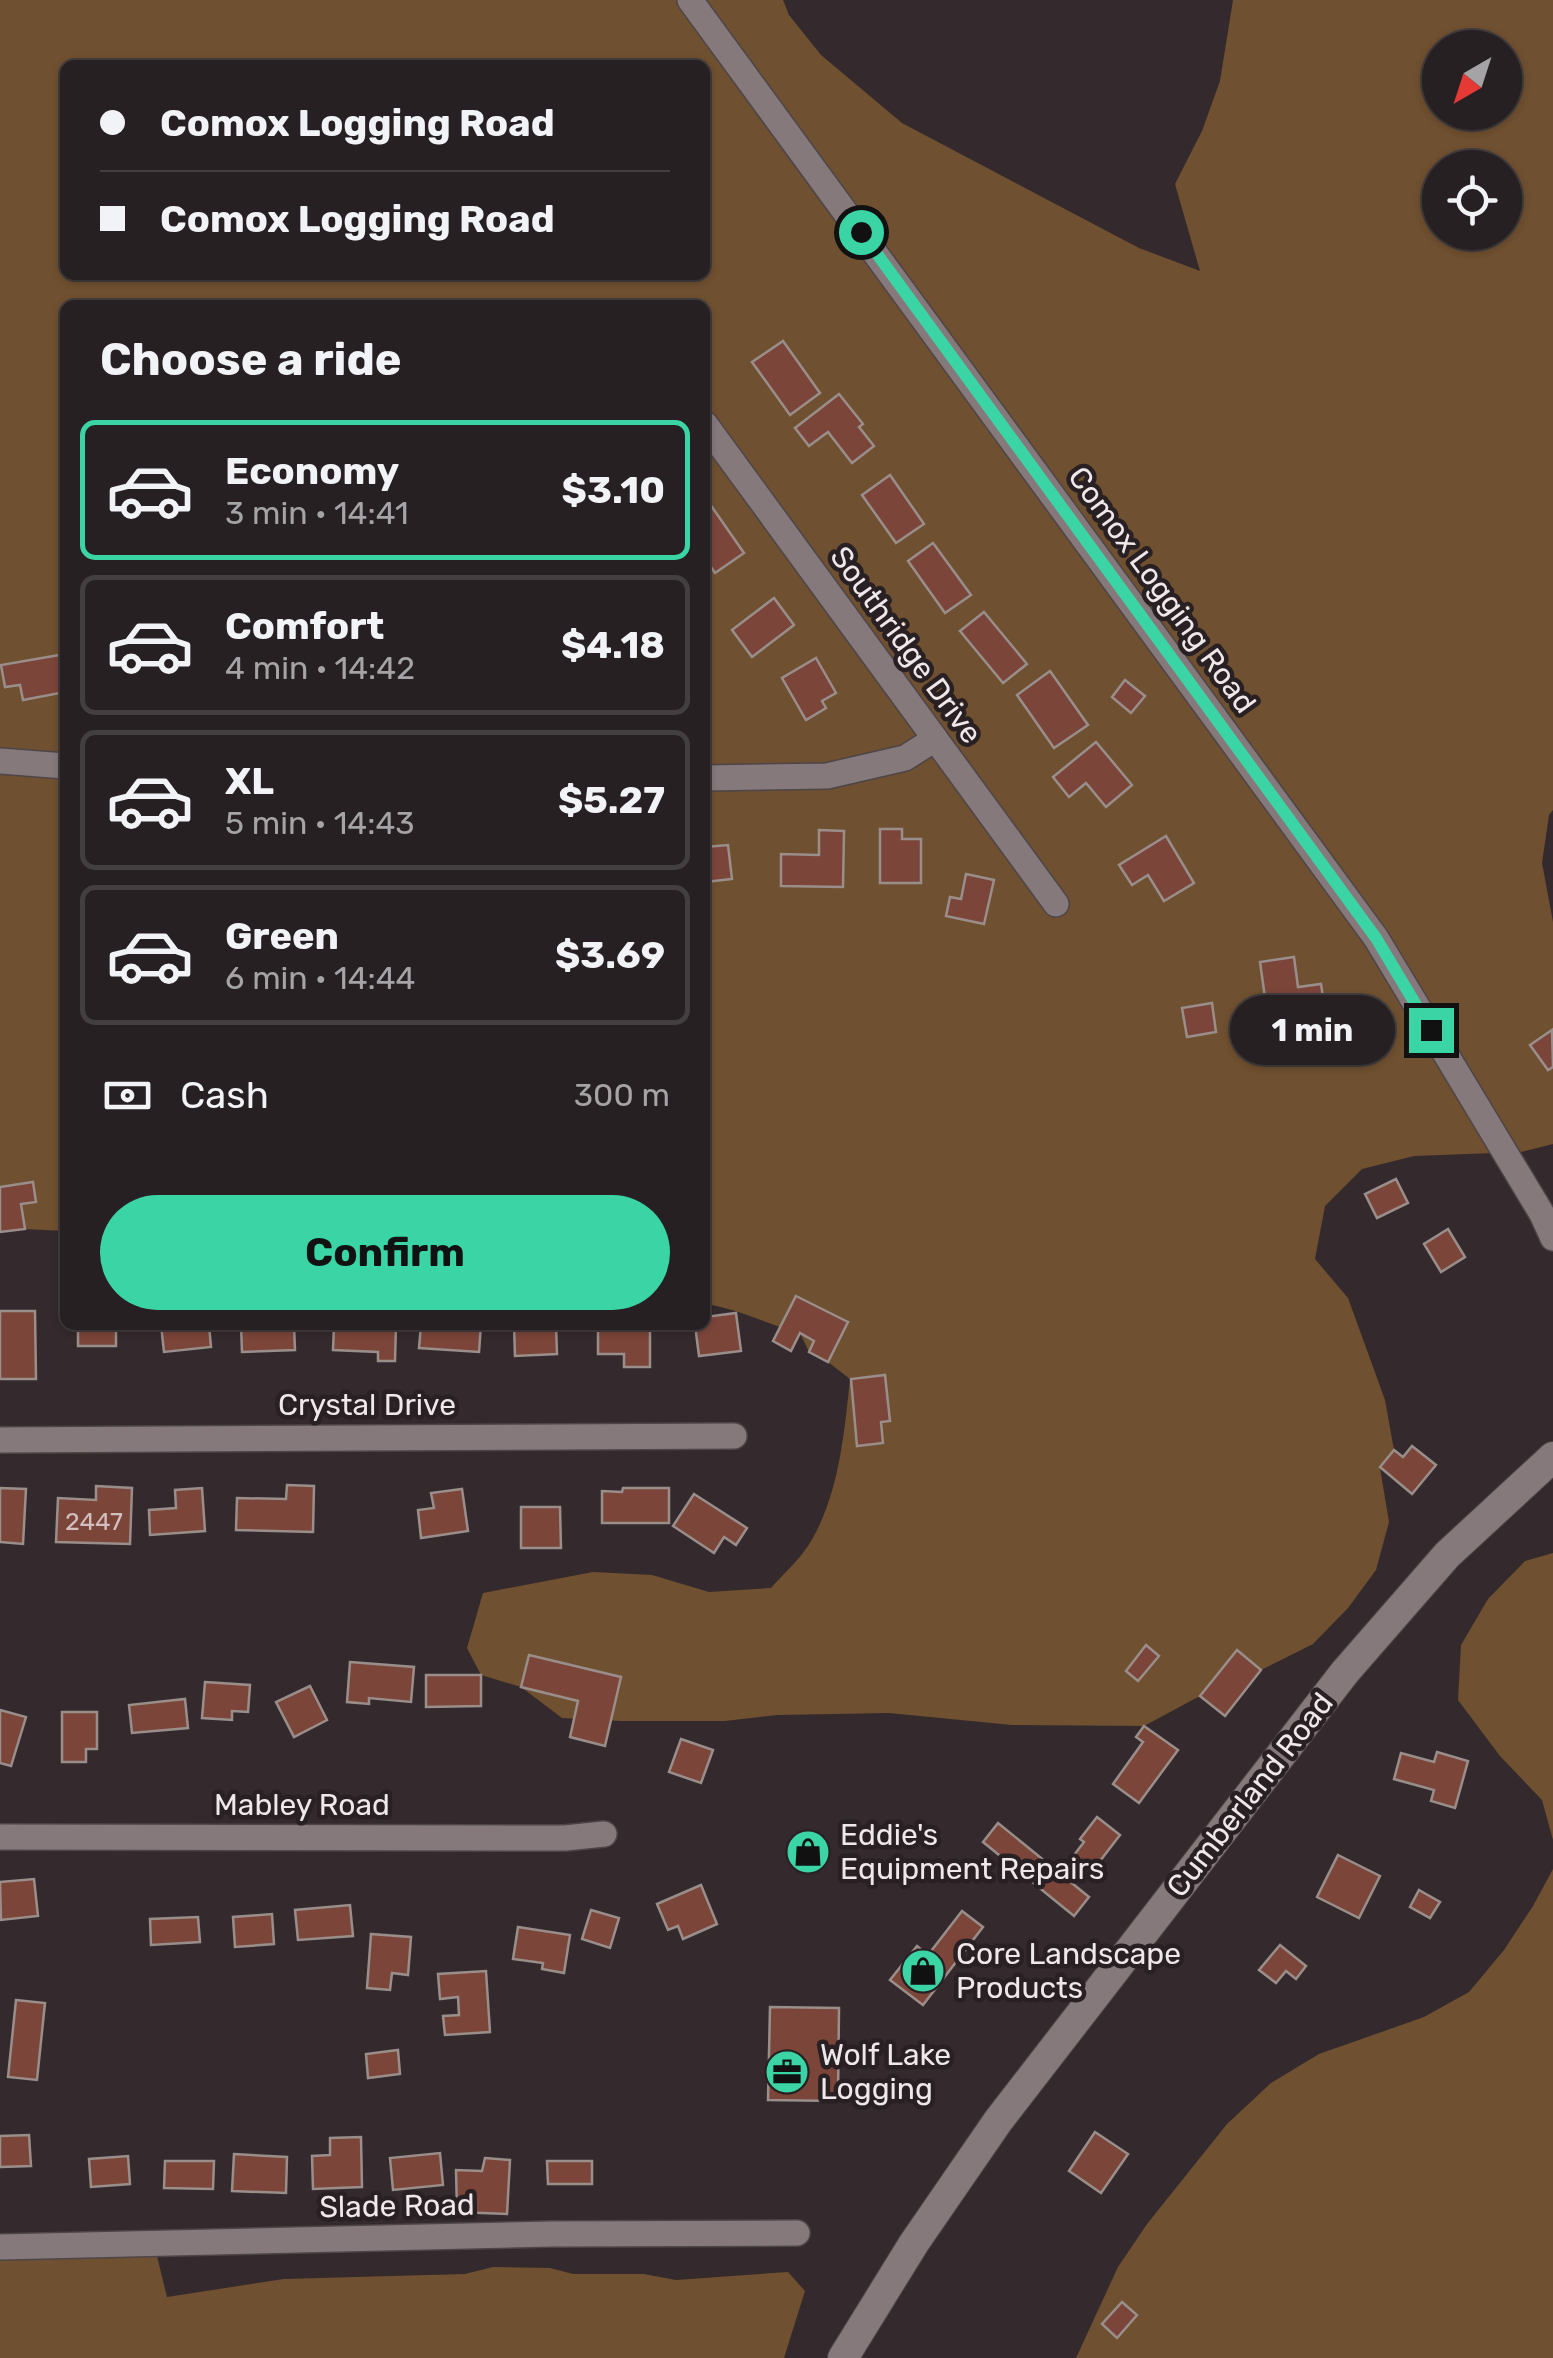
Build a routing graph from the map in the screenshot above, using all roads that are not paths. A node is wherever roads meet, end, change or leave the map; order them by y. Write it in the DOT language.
graph roads {
  1 [pos="690,0"];
  2 [pos="710,431"];
  3 [pos="934,739"];
  4 [pos="0,761"];
  5 [pos="60,766"];
  6 [pos="710,778"];
  7 [pos="1056,904"];
  8 [pos="1553,1238"];
  9 [pos="734,1436"];
  10 [pos="0,1440"];
  11 [pos="1553,1458"];
  12 [pos="604,1834"];
  13 [pos="0,1837"];
  14 [pos="796,2233"];
  15 [pos="0,2247"];
  16 [pos="843,2358"];
  1 -- 8 [label="street, Comox Logging Road"];
  2 -- 3 [label="street, Southridge Drive"];
  3 -- 6 [label="street"];
  3 -- 7 [label="street, Southridge Drive"];
  4 -- 5 [label="street"];
  9 -- 10 [label="street, Crystal Drive"];
  11 -- 16 [label="street, Cumberland Road"];
  12 -- 13 [label="street, Mabley Road"];
  14 -- 15 [label="street, Slade Road"];
}
